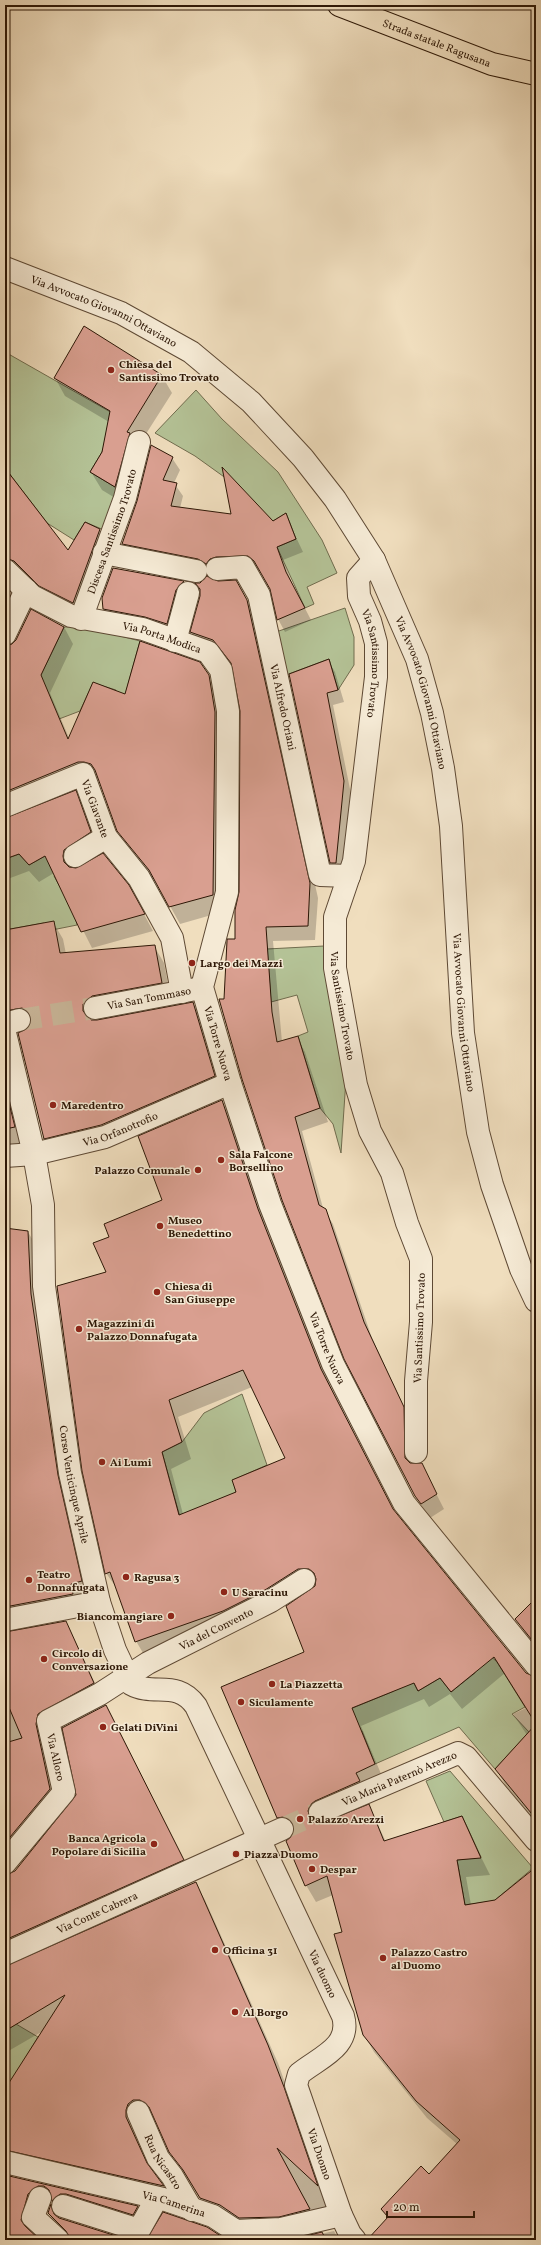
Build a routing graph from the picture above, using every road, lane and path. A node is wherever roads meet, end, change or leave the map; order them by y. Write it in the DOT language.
graph roads {
  1 [pos="339,5"];
  2 [pos="536,74"];
  3 [pos="5,268"];
  4 [pos="139,442"];
  5 [pos="104,553"];
  6 [pos="374,560"];
  7 [pos="5,570"];
  8 [pos="26,590"];
  9 [pos="188,593"];
  10 [pos="81,619"];
  11 [pos="5,634"];
  12 [pos="175,641"];
  13 [pos="5,806"];
  14 [pos="106,837"];
  15 [pos="75,856"];
  16 [pos="349,876"];
  17 [pos="192,990"];
  18 [pos="95,1008"];
  19 [pos="10,1026"];
  20 [pos="230,1083"];
  21 [pos="34,1154"];
  22 [pos="5,1156"];
  23 [pos="536,1302"];
  24 [pos="416,1452"];
  25 [pos="304,1580"];
  26 [pos="99,1602"];
  27 [pos="5,1620"];
  28 [pos="536,1665"];
  29 [pos="127,1677"];
  30 [pos="320,1812"];
  31 [pos="282,1829"];
  32 [pos="259,1840"];
  33 [pos="536,1840"];
  34 [pos="5,1863"];
  35 [pos="5,1954"];
  36 [pos="299,2093"];
  37 [pos="138,2112"];
  38 [pos="5,2162"];
  39 [pos="40,2198"];
  40 [pos="157,2198"];
  41 [pos="63,2206"];
  42 [pos="192,2210"];
  43 [pos="341,2215"];
  44 [pos="58,2240"];
  45 [pos="355,2240"];
  1 -- 2 [label="main road, Strada statale Ragusana"];
  3 -- 6 [label="street, Via Avvocato Giovanni Ottaviano"];
  4 -- 5 [label="street, Discesa Santissimo Trovato"];
  5 -- 10 [label="street, Discesa Santissimo Trovato"];
  5 -- 16 [label="street, Via Alfredo Oriani"];
  6 -- 16 [label="street, Via Santissimo Trovato"];
  6 -- 23 [label="street, Via Avvocato Giovanni Ottaviano"];
  7 -- 8 [label="street, Via Porta Modica"];
  8 -- 10 [label="street, Via Porta Modica"];
  8 -- 11 [label="street"];
  9 -- 12 [label="street"];
  10 -- 12 [label="street, Via Porta Modica"];
  12 -- 17 [label="street, Via Porta Modica"];
  13 -- 14 [label="street, Via Giavante"];
  14 -- 15 [label="street"];
  14 -- 17 [label="street, Via Giavante"];
  16 -- 24 [label="street, Via Santissimo Trovato"];
  17 -- 18 [label="street, Via San Tommaso"];
  17 -- 20 [label="street, Via Torre Nuova"];
  19 -- 21 [label="street"];
  20 -- 21 [label="street, Via Orfanotrofio"];
  20 -- 28 [label="street, Via Torre Nuova"];
  21 -- 22 [label="street, Via Orfanotrofio"];
  21 -- 26 [label="street, Corso Venticinque Aprile"];
  25 -- 29 [label="street, Via del Convento"];
  26 -- 27 [label="street"];
  26 -- 29 [label="street, Corso Venticinque Aprile"];
  29 -- 32 [label="street"];
  29 -- 34 [label="street, Via Alloro"];
  30 -- 33 [label="street, Via Maria Paternò Arezzo"];
  31 -- 32 [label="street"];
  32 -- 35 [label="street, Via Conte Cabrera"];
  32 -- 36 [label="street, Via duomo"];
  36 -- 43 [label="street, Via Duomo"];
  37 -- 42 [label="street, Rua Nicastro"];
  38 -- 40 [label="street, Via Camerina"];
  39 -- 44 [label="street"];
  40 -- 41 [label="street"];
  40 -- 42 [label="street, Via Camerina"];
  42 -- 43 [label="street, Via Camerina"];
  43 -- 45 [label="street, Via Duomo"];
}
